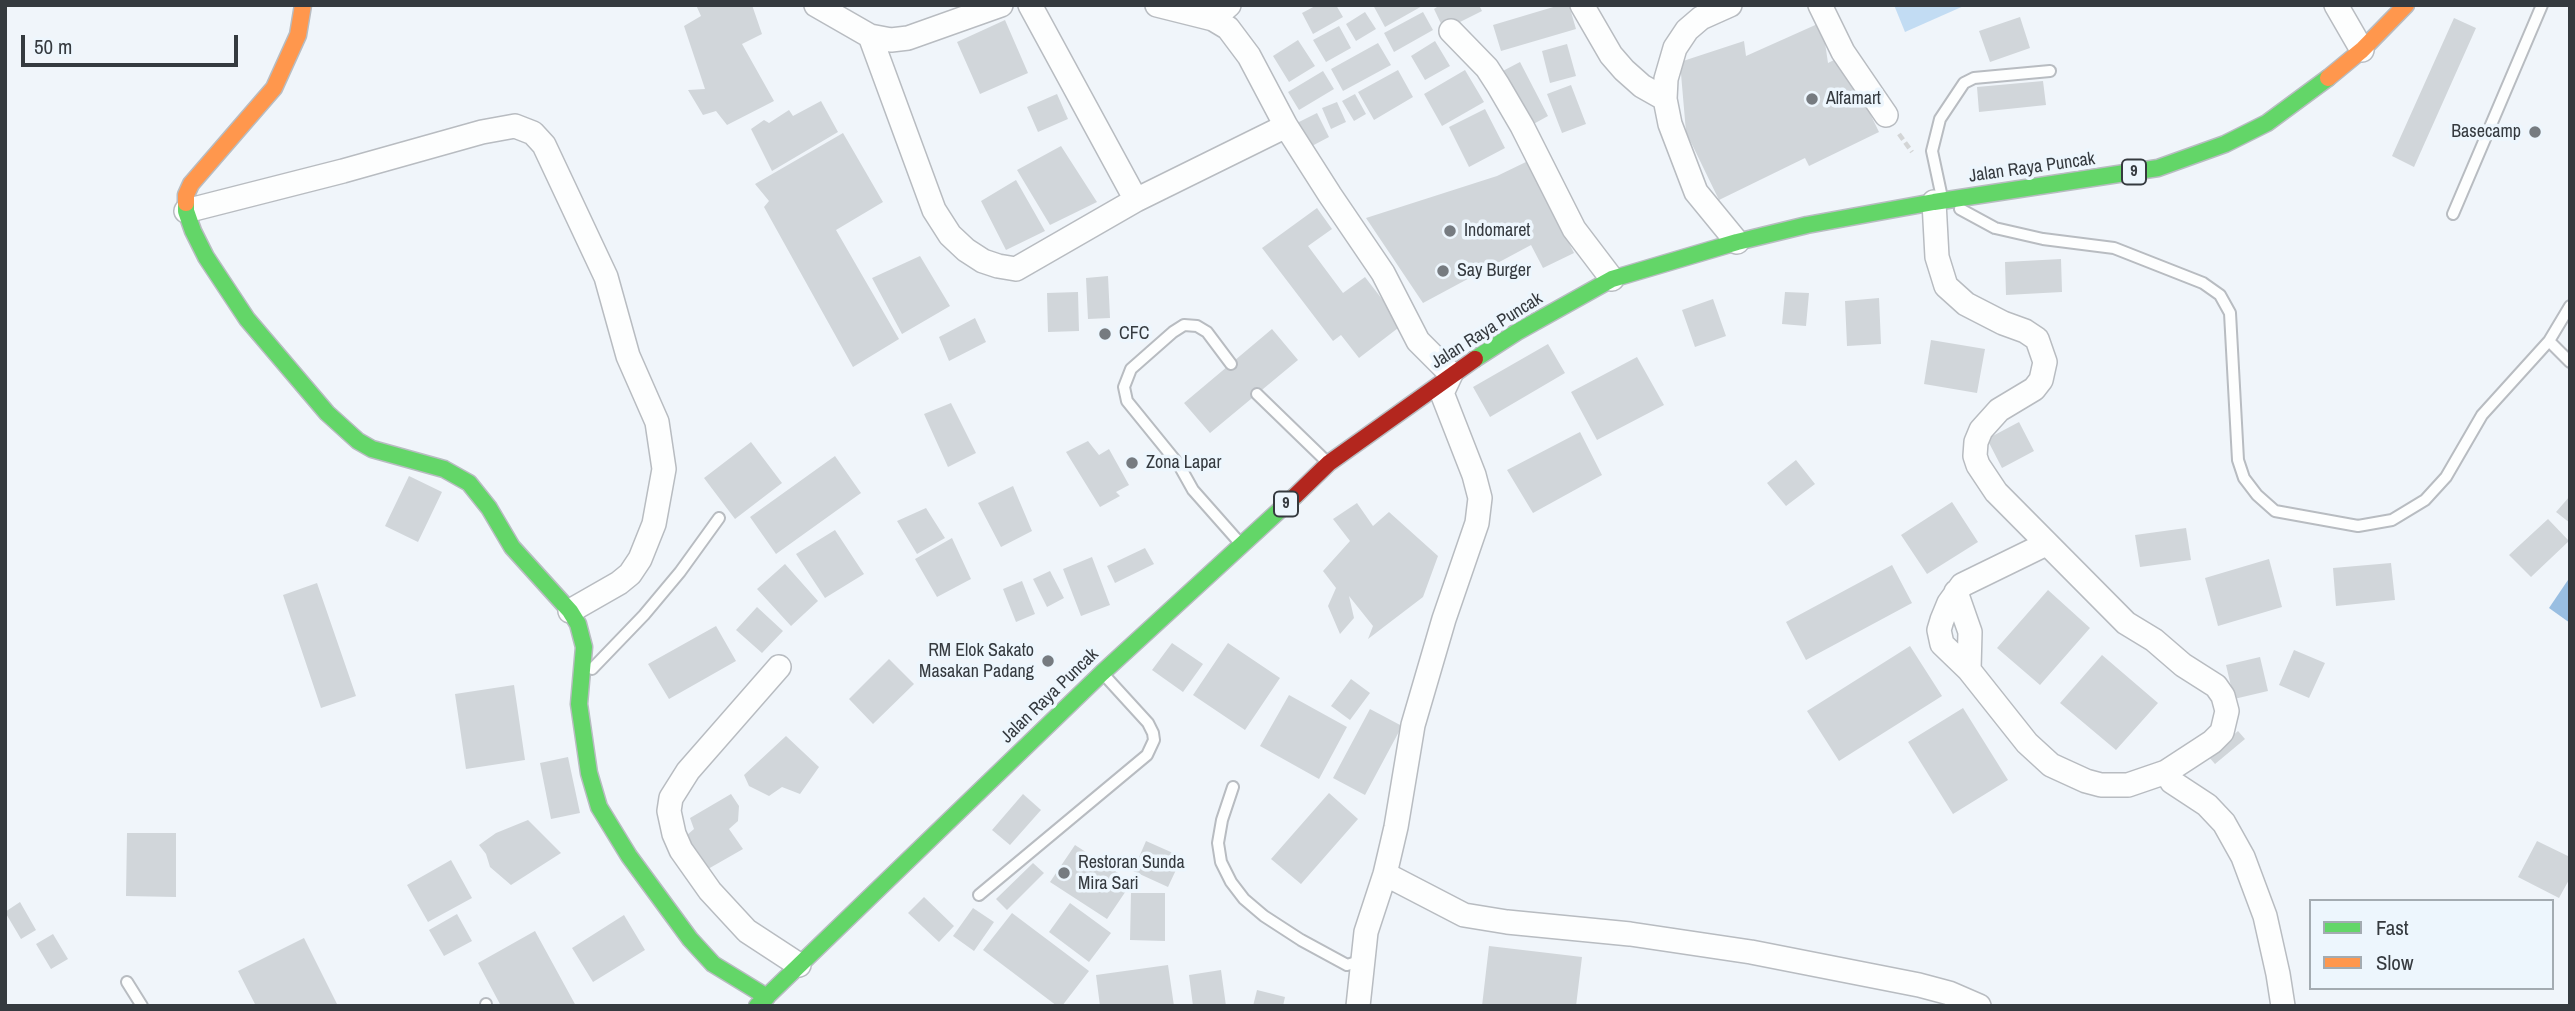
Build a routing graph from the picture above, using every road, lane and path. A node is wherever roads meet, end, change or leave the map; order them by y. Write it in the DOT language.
graph roads {
  1 [pos="303,5"];
  2 [pos="816,5"];
  3 [pos="1001,5"];
  4 [pos="1031,5"];
  5 [pos="1157,5"];
  6 [pos="1582,5"];
  7 [pos="1730,5"];
  8 [pos="1820,5"];
  9 [pos="2336,5"];
  10 [pos="2406,5"];
  11 [pos="2542,5"];
  12 [pos="1221,12"];
  13 [pos="1451,31"];
  14 [pos="870,36"];
  15 [pos="2362,50"];
  16 [pos="2050,71"];
  17 [pos="1665,99"];
  18 [pos="1886,115"];
  19 [pos="1286,126"];
  20 [pos="1136,200"];
  21 [pos="1938,201"];
  22 [pos="186,211"];
  23 [pos="2453,214"];
  24 [pos="1737,242"];
  25 [pos="1612,279"];
  26 [pos="2570,306"];
  27 [pos="2549,341"];
  28 [pos="2570,362"];
  29 [pos="1231,364"];
  30 [pos="1451,374"];
  31 [pos="1257,394"];
  32 [pos="1329,463"];
  33 [pos="719,518"];
  34 [pos="2046,544"];
  35 [pos="1243,546"];
  36 [pos="570,611"];
  37 [pos="779,667"];
  38 [pos="1102,673"];
  39 [pos="583,678"];
  40 [pos="2166,772"];
  41 [pos="1233,787"];
  42 [pos="1385,874"];
  43 [pos="979,895"];
  44 [pos="1363,960"];
  45 [pos="799,965"];
  46 [pos="127,982"];
  47 [pos="762,1001"];
  48 [pos="142,1006"];
  49 [pos="1358,1006"];
  50 [pos="1979,1006"];
  51 [pos="2283,1006"];
  1 -- 22 [label="main road"];
  2 -- 14 [label="street"];
  3 -- 14 [label="street"];
  4 -- 20 [label="street"];
  5 -- 12 [label="street"];
  6 -- 17 [label="street"];
  7 -- 17 [label="street"];
  8 -- 18 [label="street"];
  9 -- 15 [label="street"];
  10 -- 15 [label="main road, Jalan Raya Puncak / 9"];
  11 -- 23 [label="lane"];
  12 -- 19 [label="street"];
  13 -- 25 [label="street"];
  14 -- 20 [label="street"];
  15 -- 21 [label="main road, Jalan Raya Puncak / 9"];
  16 -- 21 [label="lane"];
  17 -- 24 [label="street"];
  19 -- 20 [label="street"];
  19 -- 30 [label="street"];
  21 -- 24 [label="main road, Jalan Raya Puncak / 9"];
  21 -- 27 [label="lane"];
  21 -- 34 [label="street"];
  22 -- 36 [label="main road"];
  22 -- 36 [label="street"];
  24 -- 25 [label="main road, Jalan Raya Puncak / 9"];
  25 -- 30 [label="main road, Jalan Raya Puncak / 9"];
  26 -- 27 [label="lane"];
  27 -- 28 [label="lane"];
  29 -- 35 [label="lane"];
  30 -- 32 [label="main road, Jalan Raya Puncak / 9"];
  30 -- 42 [label="street"];
  31 -- 32 [label="lane"];
  32 -- 35 [label="main road, Jalan Raya Puncak / 9"];
  33 -- 39 [label="lane"];
  34 -- 40 [label="street"];
  34 -- 40 [label="street"];
  35 -- 38 [label="main road, Jalan Raya Puncak / 9"];
  36 -- 39 [label="main road"];
  37 -- 45 [label="street"];
  38 -- 43 [label="lane"];
  38 -- 45 [label="main road, Jalan Raya Puncak / 9"];
  39 -- 47 [label="main road"];
  40 -- 51 [label="street"];
  41 -- 44 [label="lane"];
  42 -- 44 [label="street"];
  42 -- 50 [label="street"];
  44 -- 49 [label="street"];
  45 -- 47 [label="main road, Jalan Raya Puncak / 9"];
  46 -- 48 [label="lane"];
}
